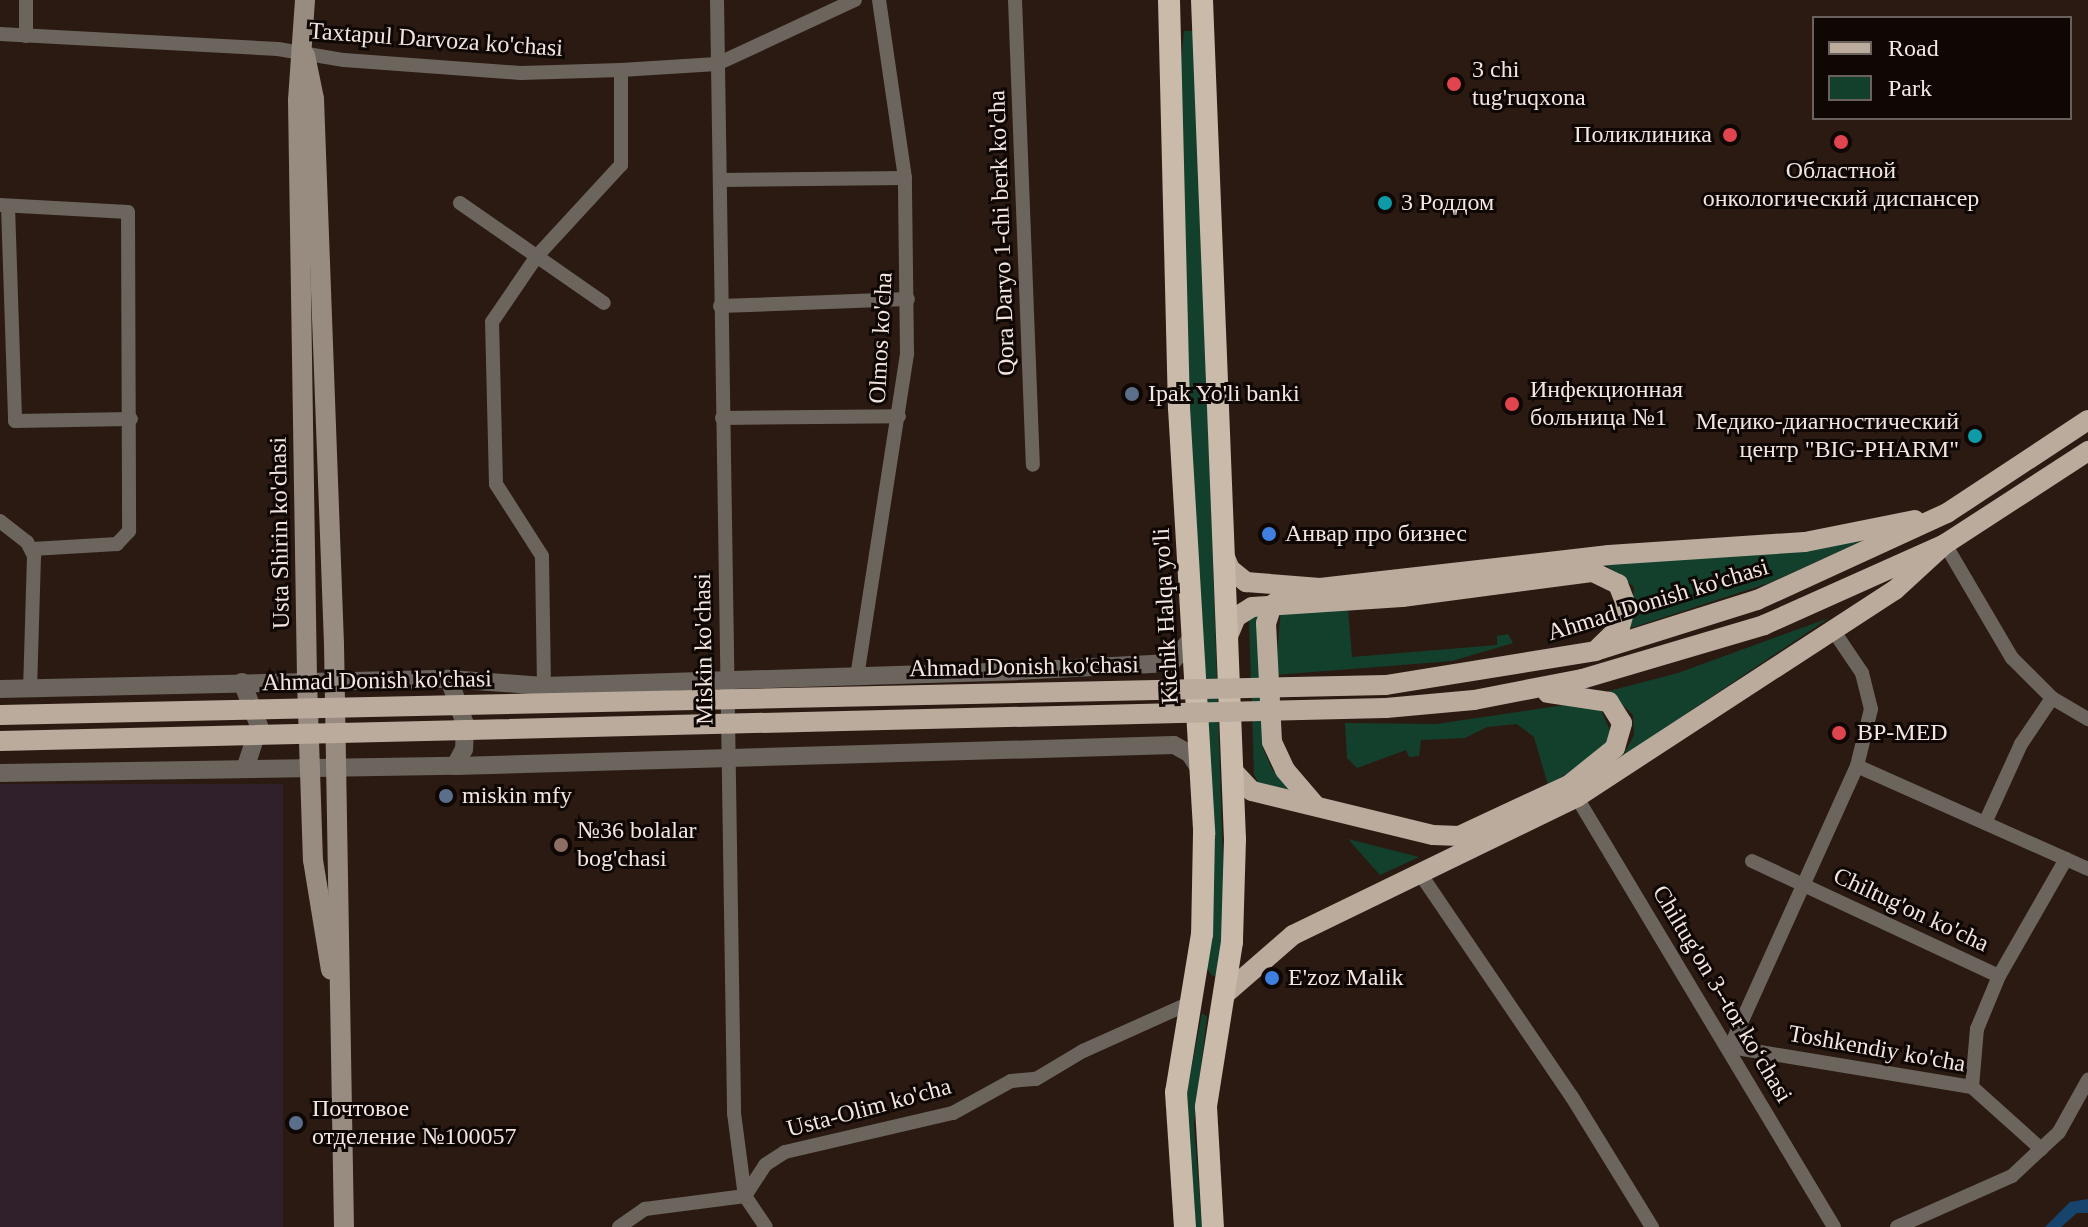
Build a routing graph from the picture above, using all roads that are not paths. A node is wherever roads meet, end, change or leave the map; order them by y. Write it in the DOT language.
graph roads {
  1 [pos="26,0"];
  2 [pos="305,0"];
  3 [pos="717,0"];
  4 [pos="855,0"];
  5 [pos="879,0"];
  6 [pos="1015,0"];
  7 [pos="1169,0"];
  8 [pos="1202,0"];
  9 [pos="0,34"];
  10 [pos="26,36"];
  11 [pos="305,55"];
  12 [pos="717,64"];
  13 [pos="621,70"];
  14 [pos="905,178"];
  15 [pos="720,180"];
  16 [pos="460,203"];
  17 [pos="4,206"];
  18 [pos="537,256"];
  19 [pos="908,299"];
  20 [pos="604,303"];
  21 [pos="720,306"];
  22 [pos="899,416"];
  23 [pos="722,418"];
  24 [pos="131,419"];
  25 [pos="2088,420"];
  26 [pos="2088,451"];
  27 [pos="1033,465"];
  28 [pos="1947,513"];
  29 [pos="0,521"];
  30 [pos="1945,544"];
  31 [pos="32,549"];
  32 [pos="1224,555"];
  33 [pos="1300,588"];
  34 [pos="1895,590"];
  35 [pos="1272,605"];
  36 [pos="1808,608"];
  37 [pos="1833,630"];
  38 [pos="1228,636"];
  39 [pos="1193,637"];
  40 [pos="1595,651"];
  41 [pos="857,677"];
  42 [pos="449,679"];
  43 [pos="307,681"];
  44 [pos="335,681"];
  45 [pos="727,681"];
  46 [pos="242,682"];
  47 [pos="544,686"];
  48 [pos="30,688"];
  49 [pos="0,689"];
  50 [pos="1525,691"];
  51 [pos="2052,698"];
  52 [pos="0,715"];
  53 [pos="2088,719"];
  54 [pos="0,741"];
  55 [pos="729,757"];
  56 [pos="310,766"];
  57 [pos="337,766"];
  58 [pos="455,766"];
  59 [pos="1857,766"];
  60 [pos="245,769"];
  61 [pos="1201,771"];
  62 [pos="1234,772"];
  63 [pos="0,773"];
  64 [pos="1573,791"];
  65 [pos="1318,807"];
  66 [pos="1985,823"];
  67 [pos="1484,844"];
  68 [pos="2066,859"];
  69 [pos="1752,861"];
  70 [pos="2088,869"];
  71 [pos="1419,872"];
  72 [pos="1804,885"];
  73 [pos="1999,976"];
  74 [pos="1224,995"];
  75 [pos="1194,996"];
  76 [pos="337,1008"];
  77 [pos="1730,1047"];
  78 [pos="2088,1080"];
  79 [pos="1972,1087"];
  80 [pos="2041,1149"];
  81 [pos="745,1196"];
  82 [pos="344,1227"];
  83 [pos="619,1227"];
  84 [pos="766,1227"];
  85 [pos="1185,1227"];
  86 [pos="1213,1227"];
  87 [pos="1652,1227"];
  88 [pos="1834,1227"];
  89 [pos="1897,1227"];
  1 -- 10 [label="street"];
  2 -- 11 [label="main road, Usta Shirin ko'chasi"];
  3 -- 12 [label="street, Miskin ko'chasi"];
  4 -- 12 [label="street, Taxtapul Darvoza ko'chasi"];
  5 -- 14 [label="street, Olmos ko'cha"];
  6 -- 27 [label="street, Qora Daryo 1-chi berk ko'cha"];
  7 -- 39 [label="highway, Kichik Halqa yo'li"];
  8 -- 32 [label="highway"];
  9 -- 10 [label="street, Taxtapul Darvoza ko'chasi"];
  10 -- 11 [label="street, Taxtapul Darvoza ko'chasi"];
  11 -- 13 [label="street, Taxtapul Darvoza ko'chasi"];
  11 -- 43 [label="main road, Usta Shirin ko'chasi"];
  11 -- 44 [label="main road, Usta Shirin ko'chasi"];
  12 -- 13 [label="street, Taxtapul Darvoza ko'chasi"];
  12 -- 15 [label="street, Miskin ko'chasi"];
  13 -- 18 [label="street"];
  14 -- 15 [label="street"];
  14 -- 19 [label="street, Olmos ko'cha"];
  15 -- 21 [label="street, Miskin ko'chasi"];
  16 -- 18 [label="street"];
  17 -- 24 [label="street"];
  17 -- 24 [label="street"];
  18 -- 20 [label="street"];
  18 -- 47 [label="street"];
  19 -- 21 [label="street"];
  19 -- 22 [label="street, Olmos ko'cha"];
  21 -- 23 [label="street, Miskin ko'chasi"];
  22 -- 23 [label="street"];
  22 -- 41 [label="street, Olmos ko'cha"];
  23 -- 45 [label="street, Miskin ko'chasi"];
  24 -- 31 [label="street"];
  25 -- 28 [label="main road, Ahmad Donish ko'chasi"];
  26 -- 30 [label="main road, Ahmad Donish ko'chasi"];
  28 -- 33 [label="main road"];
  28 -- 40 [label="main road, Ahmad Donish ko'chasi"];
  29 -- 31 [label="street"];
  30 -- 34 [label="main road"];
  30 -- 36 [label="main road, Ahmad Donish ko'chasi"];
  30 -- 51 [label="street"];
  31 -- 48 [label="street"];
  32 -- 33 [label="main road"];
  32 -- 38 [label="highway"];
  33 -- 35 [label="main road"];
  34 -- 36 [label="main road"];
  34 -- 37 [label="main road"];
  35 -- 38 [label="main road"];
  35 -- 40 [label="main road"];
  35 -- 65 [label="main road"];
  36 -- 50 [label="main road, Ahmad Donish ko'chasi"];
  37 -- 59 [label="street, Chiltug'on ko'cha"];
  37 -- 64 [label="main road"];
  38 -- 62 [label="highway"];
  39 -- 41 [label="street, Ahmad Donish ko'chasi"];
  39 -- 61 [label="highway, Kichik Halqa yo'li"];
  40 -- 52 [label="main road, Ahmad Donish ko'chasi, bridge"];
  41 -- 45 [label="street, Ahmad Donish ko'chasi"];
  42 -- 44 [label="street, Ahmad Donish ko'chasi"];
  42 -- 47 [label="street, Ahmad Donish ko'chasi"];
  42 -- 58 [label="street"];
  43 -- 44 [label="street, Ahmad Donish ko'chasi"];
  43 -- 46 [label="street, Ahmad Donish ko'chasi"];
  43 -- 56 [label="main road, Usta Shirin ko'chasi"];
  44 -- 57 [label="main road, Usta Shirin ko'chasi"];
  45 -- 47 [label="street, Ahmad Donish ko'chasi"];
  45 -- 55 [label="street, Miskin ko'chasi"];
  46 -- 48 [label="street, Ahmad Donish ko'chasi"];
  46 -- 60 [label="street"];
  48 -- 49 [label="street, Ahmad Donish ko'chasi"];
  50 -- 54 [label="main road, Ahmad Donish ko'chasi, bridge"];
  50 -- 64 [label="main road"];
  51 -- 53 [label="street"];
  51 -- 66 [label="street"];
  55 -- 58 [label="street"];
  55 -- 61 [label="street"];
  55 -- 81 [label="street, Miskin ko'chasi"];
  56 -- 57 [label="street"];
  56 -- 60 [label="street"];
  56 -- 76 [label="main road, Usta Shirin ko'chasi"];
  57 -- 58 [label="street"];
  57 -- 76 [label="main road, Usta Shirin ko'chasi"];
  59 -- 66 [label="street"];
  59 -- 72 [label="street, Chiltug'on ko'cha"];
  60 -- 63 [label="street"];
  61 -- 75 [label="highway, Kichik Halqa yo'li"];
  62 -- 65 [label="main road"];
  62 -- 74 [label="highway"];
  64 -- 65 [label="main road"];
  64 -- 67 [label="main road"];
  64 -- 77 [label="street, Chiltug'on 3--tor koʻchasi"];
  65 -- 67 [label="main road"];
  66 -- 68 [label="street"];
  67 -- 71 [label="main road"];
  68 -- 70 [label="street"];
  68 -- 73 [label="street"];
  69 -- 72 [label="street, Chiltug'on ko'cha"];
  71 -- 74 [label="main road"];
  71 -- 87 [label="street"];
  72 -- 73 [label="street, Chiltug'on ko'cha"];
  72 -- 77 [label="street, Chiltug'on ko'cha"];
  73 -- 79 [label="street"];
  74 -- 75 [label="highway"];
  74 -- 86 [label="highway"];
  75 -- 81 [label="street, Usta-Olim ko'cha"];
  75 -- 85 [label="highway, Kichik Halqa yo'li"];
  76 -- 82 [label="main road, Usta Shirin ko'chasi"];
  77 -- 79 [label="street, Toshkendiy ko'cha"];
  77 -- 88 [label="street, Chiltug'on 3--tor koʻchasi"];
  78 -- 80 [label="street"];
  79 -- 80 [label="street, Toshkendiy ko'cha"];
  80 -- 89 [label="street"];
  81 -- 83 [label="street"];
  81 -- 84 [label="street, Miskin ko'chasi"];
}
